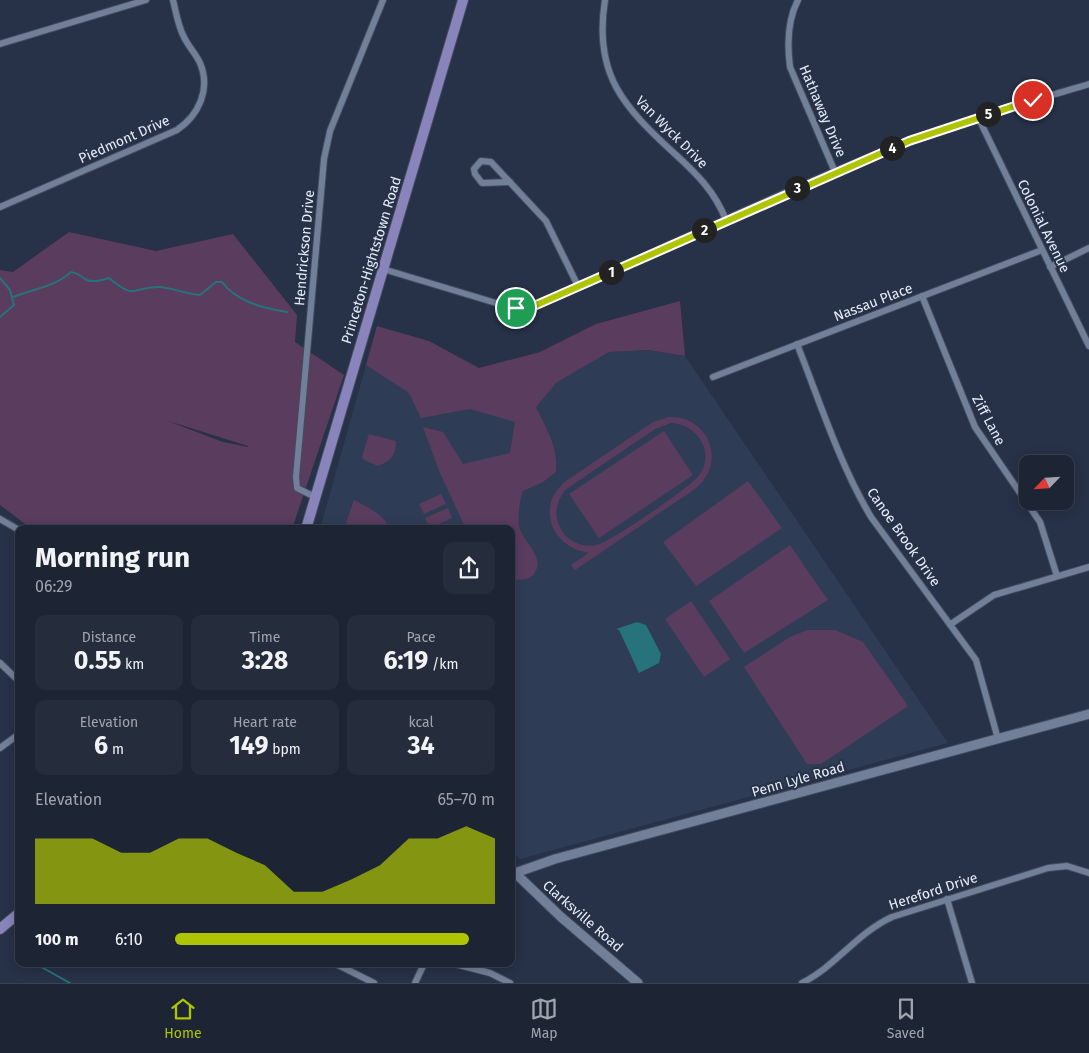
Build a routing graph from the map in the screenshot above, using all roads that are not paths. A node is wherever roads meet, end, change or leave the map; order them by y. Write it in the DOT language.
graph roads {
  1 [pos="146,0"];
  2 [pos="173,0"];
  3 [pos="383,0"];
  4 [pos="464,0"];
  5 [pos="605,0"];
  6 [pos="798,0"];
  7 [pos="0,44"];
  8 [pos="1089,84"];
  9 [pos="978,117"];
  10 [pos="835,172"];
  11 [pos="510,182"];
  12 [pos="1,206"];
  13 [pos="726,220"];
  14 [pos="1089,248"];
  15 [pos="1042,250"];
  16 [pos="1050,267"];
  17 [pos="383,270"];
  18 [pos="578,286"];
  19 [pos="922,296"];
  20 [pos="797,344"];
  21 [pos="1089,346"];
  22 [pos="713,377"];
  23 [pos="315,497"];
  24 [pos="0,519"];
  25 [pos="307,525"];
  26 [pos="15,528"];
  27 [pos="1089,567"];
  28 [pos="1057,576"];
  29 [pos="951,624"];
  30 [pos="0,663"];
  31 [pos="15,677"];
  32 [pos="1089,714"];
  33 [pos="15,737"];
  34 [pos="998,739"];
  35 [pos="0,748"];
  36 [pos="515,871"];
  37 [pos="1089,873"];
  38 [pos="515,875"];
  39 [pos="947,899"];
  40 [pos="15,916"];
  41 [pos="0,929"];
  42 [pos="342,967"];
  43 [pos="423,967"];
  44 [pos="467,967"];
  45 [pos="374,983"];
  46 [pos="415,983"];
  47 [pos="510,983"];
  48 [pos="638,983"];
  49 [pos="802,983"];
  50 [pos="972,983"];
  1 -- 7 [label="street"];
  2 -- 12 [label="street, Piedmont Drive"];
  3 -- 23 [label="street, Hendrickson Drive"];
  4 -- 17 [label="main road, Princeton-Hightstown Road"];
  5 -- 13 [label="street, Van Wyck Drive"];
  6 -- 10 [label="street, Hathaway Drive"];
  8 -- 9 [label="street"];
  9 -- 10 [label="street"];
  9 -- 15 [label="street, Colonial Avenue"];
  10 -- 13 [label="street"];
  11 -- 11 [label="street"];
  11 -- 18 [label="street"];
  13 -- 18 [label="street"];
  14 -- 16 [label="street"];
  15 -- 16 [label="street, Colonial Avenue"];
  15 -- 19 [label="street, Nassau Place"];
  16 -- 21 [label="street, Colonial Avenue"];
  17 -- 18 [label="street"];
  17 -- 23 [label="main road, Princeton-Hightstown Road"];
  19 -- 20 [label="street, Nassau Place"];
  19 -- 28 [label="street, Ziff Lane"];
  20 -- 22 [label="street, Nassau Place"];
  20 -- 29 [label="street, Canoe Brook Drive"];
  23 -- 25 [label="main road, Princeton-Hightstown Road"];
  24 -- 26 [label="street"];
  27 -- 28 [label="street"];
  28 -- 29 [label="street"];
  29 -- 34 [label="street, Canoe Brook Drive"];
  30 -- 31 [label="street"];
  32 -- 34 [label="street, Penn Lyle Road"];
  33 -- 35 [label="street"];
  34 -- 36 [label="street, Penn Lyle Road"];
  37 -- 39 [label="street, Hereford Drive"];
  38 -- 48 [label="street, Clarksville Road"];
  39 -- 49 [label="street, Hereford Drive"];
  39 -- 50 [label="street"];
  40 -- 41 [label="main road"];
  42 -- 45 [label="street"];
  43 -- 46 [label="street"];
  44 -- 47 [label="street"];
}
